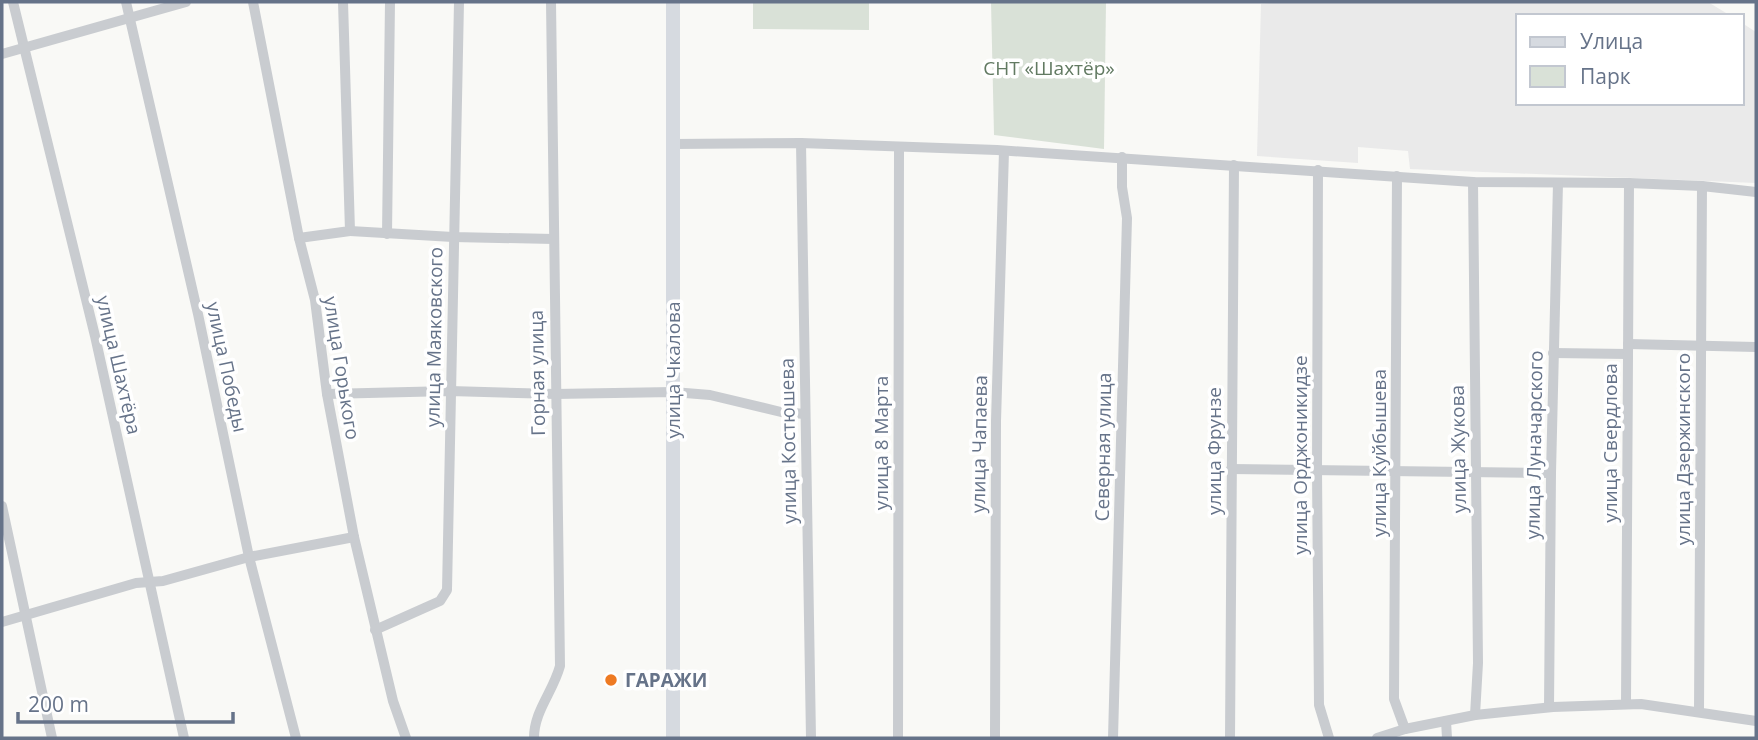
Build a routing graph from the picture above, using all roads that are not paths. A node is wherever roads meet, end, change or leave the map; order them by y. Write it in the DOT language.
graph roads {
  1 [pos="13,2"];
  2 [pos="126,2"];
  3 [pos="186,2"];
  4 [pos="253,2"];
  5 [pos="343,2"];
  6 [pos="390,2"];
  7 [pos="459,2"];
  8 [pos="551,2"];
  9 [pos="673,2"];
  10 [pos="129,17"];
  11 [pos="24,47"];
  12 [pos="2,54"];
  13 [pos="801,143"];
  14 [pos="674,144"];
  15 [pos="899,148"];
  16 [pos="1004,151"];
  17 [pos="1122,157"];
  18 [pos="1234,165"];
  19 [pos="1318,170"];
  20 [pos="1397,176"];
  21 [pos="1474,182"];
  22 [pos="1558,183"];
  23 [pos="1629,183"];
  24 [pos="1702,186"];
  25 [pos="1756,192"];
  26 [pos="350,231"];
  27 [pos="387,234"];
  28 [pos="453,237"];
  29 [pos="299,238"];
  30 [pos="554,239"];
  31 [pos="1701,346"];
  32 [pos="1756,347"];
  33 [pos="1628,349"];
  34 [pos="1553,353"];
  35 [pos="450,391"];
  36 [pos="673,392"];
  37 [pos="327,394"];
  38 [pos="555,394"];
  39 [pos="805,414"];
  40 [pos="1231,469"];
  41 [pos="1317,471"];
  42 [pos="1397,472"];
  43 [pos="1476,472"];
  44 [pos="1550,473"];
  45 [pos="2,506"];
  46 [pos="354,537"];
  47 [pos="249,557"];
  48 [pos="150,581"];
  49 [pos="26,614"];
  50 [pos="2,622"];
  51 [pos="375,630"];
  52 [pos="1626,704"];
  53 [pos="1549,707"];
  54 [pos="1699,712"];
  55 [pos="1475,715"];
  56 [pos="1446,721"];
  57 [pos="1756,722"];
  58 [pos="1405,729"];
  59 [pos="52,738"];
  60 [pos="184,738"];
  61 [pos="296,738"];
  62 [pos="406,738"];
  63 [pos="534,738"];
  64 [pos="673,738"];
  65 [pos="811,738"];
  66 [pos="898,738"];
  67 [pos="995,738"];
  68 [pos="1113,738"];
  69 [pos="1230,738"];
  70 [pos="1329,738"];
  71 [pos="1377,738"];
  72 [pos="1447,738"];
  1 -- 11 [label="street, улица Шахтёра"];
  2 -- 10 [label="street, улица Победы"];
  3 -- 10 [label="street"];
  4 -- 29 [label="street, улица Горького"];
  5 -- 26 [label="street"];
  6 -- 27 [label="street"];
  7 -- 28 [label="street, улица Маяковского"];
  8 -- 30 [label="street, Горная улица"];
  9 -- 14 [label="main road, улица Чкалова"];
  10 -- 11 [label="street"];
  10 -- 47 [label="street, улица Победы"];
  11 -- 12 [label="street"];
  11 -- 48 [label="street, улица Шахтёра"];
  13 -- 14 [label="street"];
  13 -- 15 [label="street"];
  13 -- 39 [label="street, улица Костюшева"];
  14 -- 36 [label="main road, улица Чкалова"];
  15 -- 16 [label="street"];
  15 -- 66 [label="street, улица 8 Марта"];
  16 -- 17 [label="street"];
  16 -- 67 [label="street, улица Чапаева"];
  17 -- 18 [label="street"];
  17 -- 68 [label="street, Северная улица"];
  18 -- 19 [label="street"];
  18 -- 40 [label="street, улица Фрунзе"];
  19 -- 20 [label="street"];
  19 -- 41 [label="street, улица Орджоникидзе"];
  20 -- 21 [label="street"];
  20 -- 42 [label="street, улица Куйбышева"];
  21 -- 22 [label="street"];
  21 -- 43 [label="street, улица Жукова"];
  22 -- 23 [label="street"];
  22 -- 34 [label="street, улица Луначарского"];
  23 -- 24 [label="street"];
  23 -- 33 [label="street, улица Свердлова"];
  24 -- 25 [label="street"];
  24 -- 31 [label="street, улица Дзержинского"];
  26 -- 27 [label="street"];
  26 -- 29 [label="street"];
  27 -- 28 [label="street"];
  28 -- 30 [label="street"];
  28 -- 35 [label="street, улица Маяковского"];
  29 -- 37 [label="street, улица Горького"];
  30 -- 38 [label="street, Горная улица"];
  31 -- 32 [label="street"];
  31 -- 33 [label="street"];
  31 -- 54 [label="street, улица Дзержинского"];
  33 -- 34 [label="street"];
  33 -- 52 [label="street, улица Свердлова"];
  34 -- 44 [label="street, улица Луначарского"];
  35 -- 37 [label="street"];
  35 -- 38 [label="street"];
  35 -- 51 [label="street, улица Маяковского"];
  36 -- 38 [label="street"];
  36 -- 39 [label="street"];
  36 -- 64 [label="main road, улица Чкалова"];
  37 -- 46 [label="street, улица Горького"];
  38 -- 63 [label="street, Горная улица"];
  39 -- 65 [label="street, улица Костюшева"];
  40 -- 41 [label="street"];
  40 -- 69 [label="street, улица Фрунзе"];
  41 -- 42 [label="street"];
  41 -- 70 [label="street, улица Орджоникидзе"];
  42 -- 43 [label="street"];
  42 -- 58 [label="street, улица Куйбышева"];
  43 -- 44 [label="street"];
  43 -- 55 [label="street, улица Жукова"];
  44 -- 53 [label="street, улица Луначарского"];
  45 -- 49 [label="street"];
  46 -- 47 [label="street"];
  46 -- 51 [label="street, улица Горького"];
  47 -- 48 [label="street"];
  47 -- 61 [label="street, улица Победы"];
  48 -- 49 [label="street"];
  48 -- 60 [label="street, улица Шахтёра"];
  49 -- 50 [label="street"];
  49 -- 59 [label="street"];
  51 -- 62 [label="street, улица Горького"];
  52 -- 53 [label="street"];
  52 -- 54 [label="street"];
  53 -- 55 [label="street"];
  54 -- 57 [label="street"];
  55 -- 56 [label="street"];
  56 -- 58 [label="street"];
  56 -- 72 [label="street"];
  58 -- 71 [label="street"];
}
